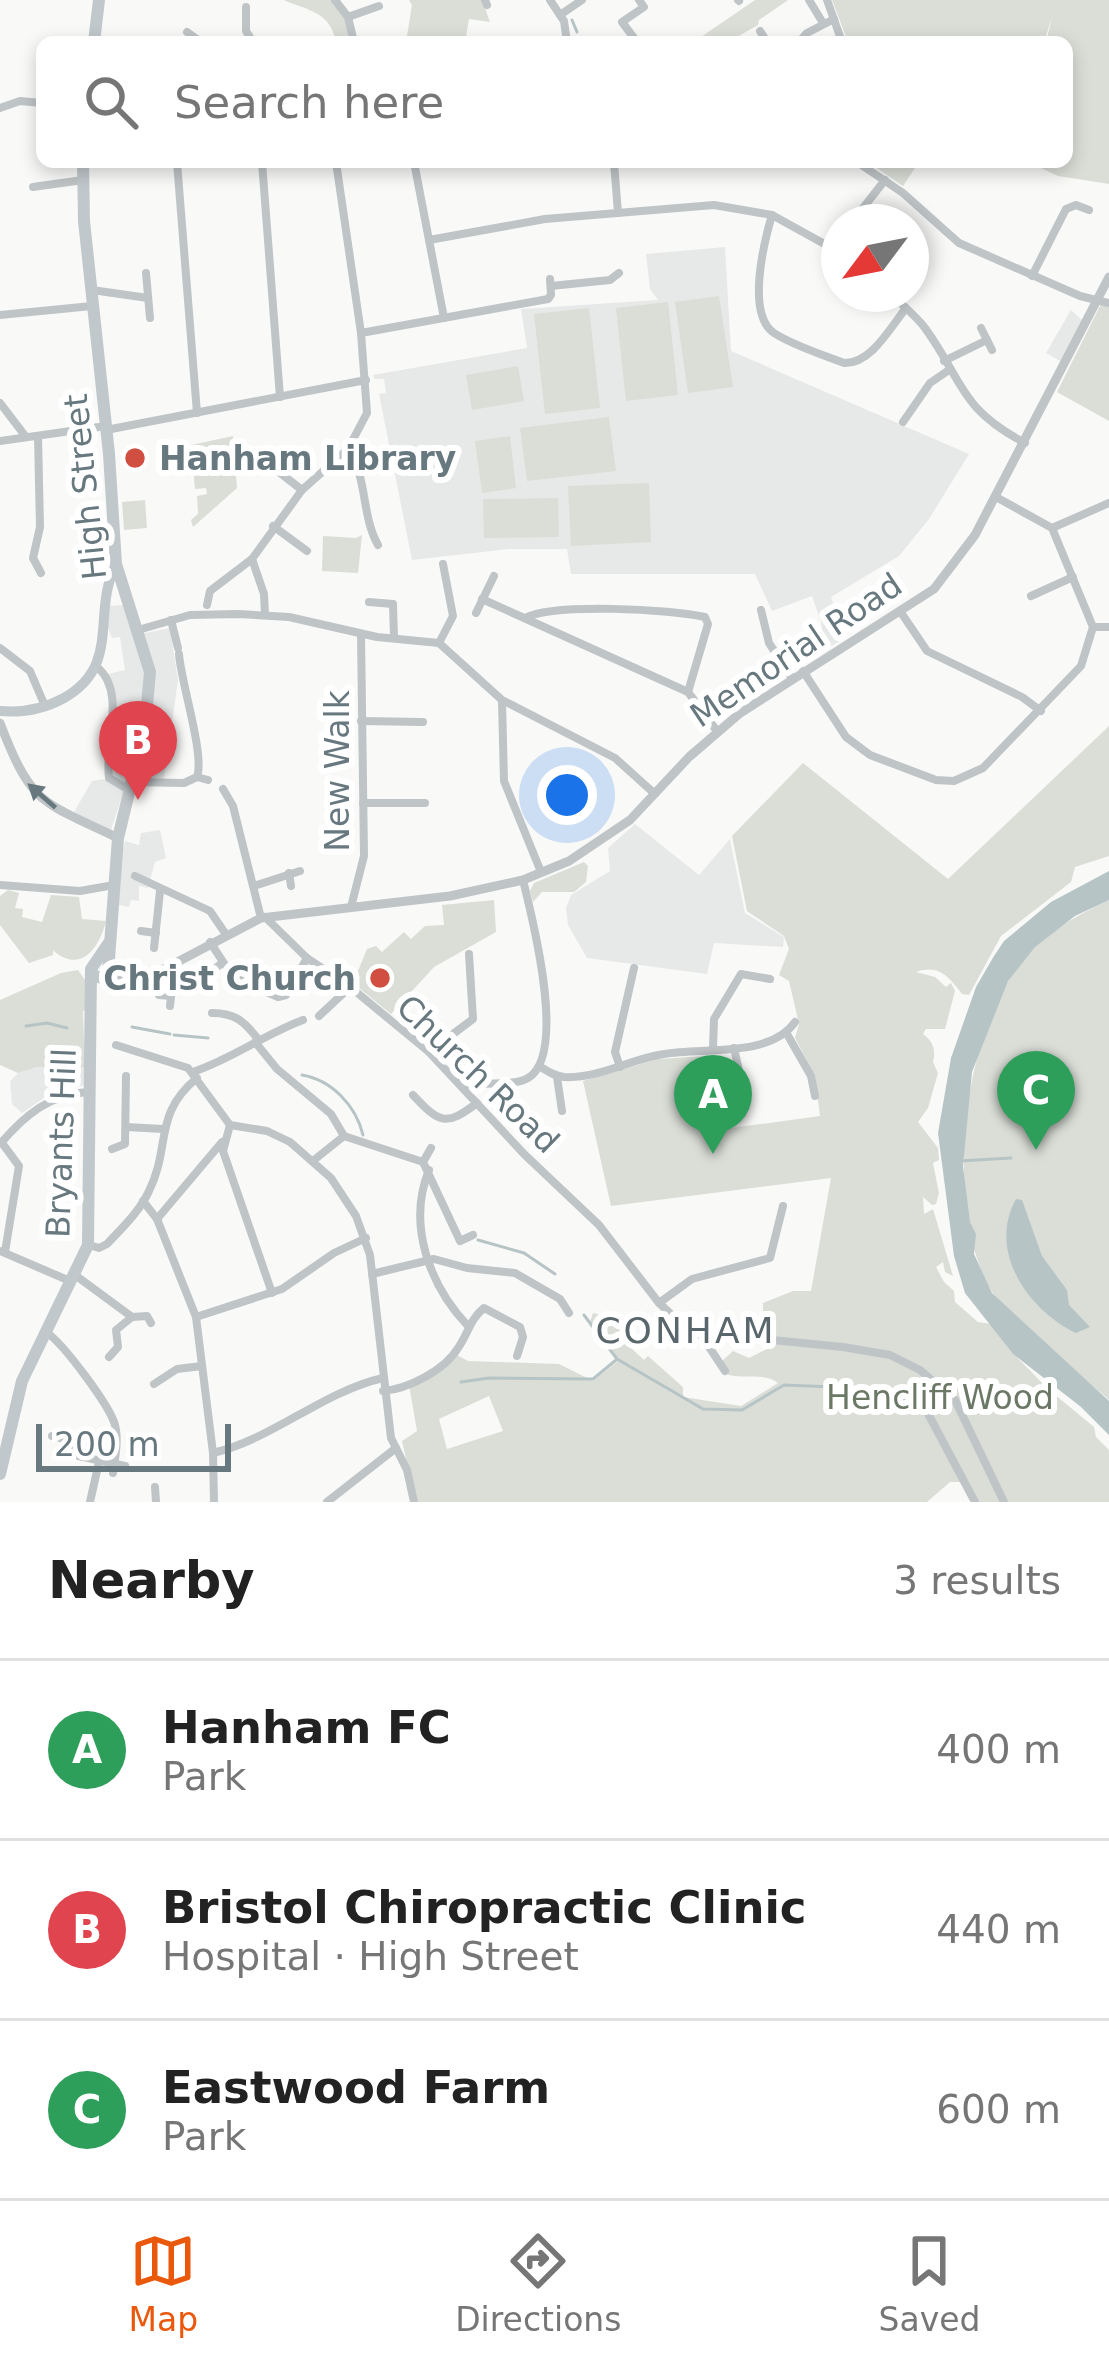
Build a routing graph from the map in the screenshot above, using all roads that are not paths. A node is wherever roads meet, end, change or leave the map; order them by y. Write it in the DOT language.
graph roads {
  1 [pos="99,0"];
  2 [pos="335,0"];
  3 [pos="550,0"];
  4 [pos="582,0"];
  5 [pos="639,0"];
  6 [pos="809,0"];
  7 [pos="827,0"];
  8 [pos="379,6"];
  9 [pos="246,7"];
  10 [pos="560,15"];
  11 [pos="348,17"];
  12 [pos="829,21"];
  13 [pos="760,31"];
  14 [pos="187,32"];
  15 [pos="95,36"];
  16 [pos="193,36"];
  17 [pos="249,36"];
  18 [pos="353,36"];
  19 [pos="565,36"];
  20 [pos="632,36"];
  21 [pos="763,36"];
  22 [pos="808,36"];
  23 [pos="838,36"];
  24 [pos="2,103"];
  25 [pos="36,103"];
  26 [pos="83,168"];
  27 [pos="177,168"];
  28 [pos="262,168"];
  29 [pos="337,168"];
  30 [pos="416,168"];
  31 [pos="614,168"];
  32 [pos="866,168"];
  33 [pos="83,180"];
  34 [pos="885,180"];
  35 [pos="32,188"];
  36 [pos="866,204"];
  37 [pos="1089,210"];
  38 [pos="618,213"];
  39 [pos="772,215"];
  40 [pos="821,238"];
  41 [pos="429,240"];
  42 [pos="146,273"];
  43 [pos="620,273"];
  44 [pos="1032,276"];
  45 [pos="1109,277"];
  46 [pos="91,290"];
  47 [pos="148,298"];
  48 [pos="1096,301"];
  49 [pos="1109,303"];
  50 [pos="92,306"];
  51 [pos="903,312"];
  52 [pos="910,312"];
  53 [pos="0,314"];
  54 [pos="150,318"];
  55 [pos="444,318"];
  56 [pos="981,328"];
  57 [pos="361,333"];
  58 [pos="986,340"];
  59 [pos="992,350"];
  60 [pos="946,366"];
  61 [pos="366,380"];
  62 [pos="280,397"];
  63 [pos="0,403"];
  64 [pos="197,413"];
  65 [pos="903,422"];
  66 [pos="106,428"];
  67 [pos="38,436"];
  68 [pos="26,437"];
  69 [pos="0,441"];
  70 [pos="1025,443"];
  71 [pos="348,448"];
  72 [pos="261,458"];
  73 [pos="302,490"];
  74 [pos="996,497"];
  75 [pos="1109,503"];
  76 [pos="273,526"];
  77 [pos="1052,528"];
  78 [pos="378,545"];
  79 [pos="307,551"];
  80 [pos="252,559"];
  81 [pos="116,564"];
  82 [pos="442,564"];
  83 [pos="41,573"];
  84 [pos="494,576"];
  85 [pos="1073,577"];
  86 [pos="123,591"];
  87 [pos="1031,596"];
  88 [pos="482,599"];
  89 [pos="106,601"];
  90 [pos="369,602"];
  91 [pos="207,605"];
  92 [pos="761,610"];
  93 [pos="900,611"];
  94 [pos="476,613"];
  95 [pos="265,615"];
  96 [pos="525,618"];
  97 [pos="171,620"];
  98 [pos="1093,627"];
  99 [pos="1109,627"];
  100 [pos="138,630"];
  101 [pos="362,634"];
  102 [pos="394,638"];
  103 [pos="439,643"];
  104 [pos="0,647"];
  105 [pos="98,667"];
  106 [pos="803,671"];
  107 [pos="792,678"];
  108 [pos="688,692"];
  109 [pos="502,700"];
  110 [pos="45,706"];
  111 [pos="0,711"];
  112 [pos="1041,711"];
  113 [pos="14,712"];
  114 [pos="361,722"];
  115 [pos="423,722"];
  116 [pos="0,723"];
  117 [pos="717,731"];
  118 [pos="7,740"];
  119 [pos="197,777"];
  120 [pos="208,780"];
  121 [pos="130,786"];
  122 [pos="223,789"];
  123 [pos="656,794"];
  124 [pos="363,803"];
  125 [pos="425,803"];
  126 [pos="118,838"];
  127 [pos="300,871"];
  128 [pos="541,872"];
  129 [pos="289,873"];
  130 [pos="135,876"];
  131 [pos="523,880"];
  132 [pos="0,885"];
  133 [pos="115,885"];
  134 [pos="254,886"];
  135 [pos="291,886"];
  136 [pos="160,891"];
  137 [pos="351,907"];
  138 [pos="284,913"];
  139 [pos="263,918"];
  140 [pos="141,931"];
  141 [pos="156,932"];
  142 [pos="226,933"];
  143 [pos="289,938"];
  144 [pos="210,942"];
  145 [pos="154,948"];
  146 [pos="469,954"];
  147 [pos="308,958"];
  148 [pos="222,963"];
  149 [pos="634,968"];
  150 [pos="164,969"];
  151 [pos="101,971"];
  152 [pos="201,980"];
  153 [pos="770,980"];
  154 [pos="350,987"];
  155 [pos="159,995"];
  156 [pos="212,1012"];
  157 [pos="319,1016"];
  158 [pos="303,1020"];
  159 [pos="795,1022"];
  160 [pos="787,1034"];
  161 [pos="256,1041"];
  162 [pos="123,1046"];
  163 [pos="734,1048"];
  164 [pos="713,1049"];
  165 [pos="429,1052"];
  166 [pos="539,1066"];
  167 [pos="620,1067"];
  168 [pos="195,1076"];
  169 [pos="557,1076"];
  170 [pos="114,1085"];
  171 [pos="464,1088"];
  172 [pos="92,1092"];
  173 [pos="744,1094"];
  174 [pos="413,1095"];
  175 [pos="815,1096"];
  176 [pos="477,1103"];
  177 [pos="564,1106"];
  178 [pos="230,1125"];
  179 [pos="126,1127"];
  180 [pos="163,1129"];
  181 [pos="344,1136"];
  182 [pos="2,1139"];
  183 [pos="223,1141"];
  184 [pos="431,1148"];
  185 [pos="112,1149"];
  186 [pos="314,1160"];
  187 [pos="426,1166"];
  188 [pos="143,1202"];
  189 [pos="782,1206"];
  190 [pos="157,1219"];
  191 [pos="468,1237"];
  192 [pos="366,1238"];
  193 [pos="88,1245"];
  194 [pos="3,1251"];
  195 [pos="427,1260"];
  196 [pos="372,1274"];
  197 [pos="73,1278"];
  198 [pos="272,1293"];
  199 [pos="658,1303"];
  200 [pos="569,1313"];
  201 [pos="132,1317"];
  202 [pos="196,1317"];
  203 [pos="151,1322"];
  204 [pos="468,1326"];
  205 [pos="46,1331"];
  206 [pos="701,1335"];
  207 [pos="517,1356"];
  208 [pos="109,1357"];
  209 [pos="202,1366"];
  210 [pos="725,1371"];
  211 [pos="155,1378"];
  212 [pos="382,1378"];
  213 [pos="383,1391"];
  214 [pos="873,1393"];
  215 [pos="52,1436"];
  216 [pos="396,1448"];
  217 [pos="213,1453"];
  218 [pos="99,1462"];
  219 [pos="0,1474"];
  220 [pos="155,1487"];
  221 [pos="90,1502"];
  222 [pos="156,1502"];
  223 [pos="214,1502"];
  224 [pos="327,1502"];
  225 [pos="414,1502"];
  226 [pos="975,1502"];
  227 [pos="1004,1502"];
  1 -- 15 [label="main road"];
  2 -- 11 [label="street"];
  3 -- 10 [label="street"];
  4 -- 10 [label="street"];
  5 -- 20 [label="street"];
  6 -- 12 [label="street"];
  7 -- 12 [label="street"];
  8 -- 11 [label="street"];
  9 -- 17 [label="street"];
  10 -- 19 [label="street"];
  11 -- 18 [label="street"];
  12 -- 22 [label="street"];
  12 -- 23 [label="street"];
  13 -- 21 [label="street"];
  14 -- 16 [label="street"];
  24 -- 25 [label="street"];
  26 -- 33 [label="main road, High Street"];
  27 -- 64 [label="street"];
  28 -- 62 [label="street"];
  29 -- 57 [label="street"];
  30 -- 41 [label="street"];
  31 -- 38 [label="street"];
  32 -- 34 [label="street"];
  33 -- 35 [label="street"];
  33 -- 46 [label="main road, High Street"];
  34 -- 36 [label="street"];
  34 -- 44 [label="street"];
  37 -- 44 [label="street"];
  38 -- 39 [label="street"];
  38 -- 41 [label="street"];
  39 -- 40 [label="street"];
  39 -- 51 [label="street"];
  41 -- 55 [label="street"];
  42 -- 47 [label="street"];
  43 -- 55 [label="street"];
  44 -- 48 [label="street"];
  45 -- 48 [label="street, Memorial Road"];
  46 -- 47 [label="street"];
  46 -- 50 [label="main road, High Street"];
  47 -- 54 [label="street"];
  48 -- 49 [label="street"];
  48 -- 70 [label="street, Memorial Road"];
  50 -- 53 [label="street"];
  50 -- 66 [label="main road, High Street"];
  52 -- 60 [label="street"];
  55 -- 57 [label="street"];
  56 -- 58 [label="street"];
  57 -- 61 [label="street"];
  58 -- 59 [label="street"];
  58 -- 60 [label="street"];
  60 -- 65 [label="street"];
  60 -- 70 [label="street"];
  61 -- 62 [label="street"];
  61 -- 71 [label="street"];
  62 -- 64 [label="street"];
  63 -- 68 [label="street"];
  64 -- 66 [label="street"];
  66 -- 67 [label="street"];
  66 -- 81 [label="main road, High Street"];
  67 -- 68 [label="street"];
  67 -- 83 [label="street"];
  68 -- 69 [label="street"];
  70 -- 74 [label="street, Memorial Road"];
  71 -- 73 [label="street"];
  71 -- 78 [label="street"];
  72 -- 73 [label="street"];
  73 -- 76 [label="street"];
  74 -- 77 [label="street"];
  74 -- 93 [label="street, Memorial Road"];
  75 -- 77 [label="street"];
  76 -- 79 [label="street"];
  76 -- 80 [label="street"];
  77 -- 85 [label="street"];
  80 -- 91 [label="street"];
  80 -- 95 [label="street"];
  81 -- 86 [label="main road, High Street"];
  81 -- 89 [label="main road"];
  82 -- 103 [label="street"];
  84 -- 88 [label="street"];
  85 -- 87 [label="street"];
  85 -- 98 [label="street"];
  86 -- 89 [label="main road"];
  86 -- 100 [label="main road, High Street"];
  88 -- 94 [label="street"];
  88 -- 96 [label="street"];
  89 -- 105 [label="main road"];
  90 -- 102 [label="street"];
  92 -- 107 [label="street"];
  93 -- 106 [label="street, Memorial Road"];
  93 -- 112 [label="street"];
  95 -- 97 [label="street"];
  95 -- 101 [label="street"];
  96 -- 108 [label="street"];
  96 -- 108 [label="street"];
  97 -- 100 [label="street"];
  97 -- 119 [label="street"];
  98 -- 99 [label="street"];
  98 -- 112 [label="street"];
  100 -- 121 [label="main road, High Street"];
  101 -- 102 [label="street"];
  101 -- 114 [label="street, New Walk"];
  102 -- 103 [label="street"];
  103 -- 109 [label="street"];
  104 -- 110 [label="street"];
  105 -- 110 [label="main road"];
  105 -- 121 [label="street"];
  106 -- 107 [label="street, Memorial Road"];
  106 -- 112 [label="street"];
  107 -- 117 [label="street, Memorial Road"];
  108 -- 117 [label="street"];
  109 -- 123 [label="street"];
  109 -- 128 [label="street"];
  110 -- 113 [label="main road"];
  111 -- 113 [label="main road"];
  113 -- 118 [label="street"];
  114 -- 115 [label="street"];
  114 -- 124 [label="street, New Walk"];
  116 -- 118 [label="street"];
  117 -- 123 [label="street, Memorial Road"];
  126 -- 118 [label="street, one-way"];
  119 -- 120 [label="street"];
  119 -- 121 [label="street"];
  121 -- 126 [label="main road, High Street"];
  122 -- 134 [label="street"];
  123 -- 128 [label="street, Memorial Road"];
  124 -- 125 [label="street"];
  124 -- 137 [label="street, New Walk"];
  126 -- 133 [label="main road, High Street"];
  127 -- 129 [label="street"];
  128 -- 131 [label="street, Memorial Road"];
  129 -- 134 [label="street"];
  129 -- 135 [label="street"];
  130 -- 136 [label="street"];
  131 -- 137 [label="street, Memorial Road"];
  131 -- 166 [label="street"];
  132 -- 133 [label="street"];
  133 -- 151 [label="main road, High Street"];
  134 -- 139 [label="street"];
  136 -- 141 [label="street"];
  136 -- 142 [label="street"];
  137 -- 138 [label="street, Memorial Road"];
  138 -- 139 [label="street, Memorial Road"];
  138 -- 143 [label="street"];
  139 -- 142 [label="street, Memorial Road"];
  139 -- 143 [label="street, Church Road"];
  140 -- 141 [label="street"];
  141 -- 145 [label="street"];
  142 -- 144 [label="street, Memorial Road"];
  143 -- 147 [label="street, Church Road"];
  144 -- 148 [label="street"];
  144 -- 150 [label="street, Memorial Road"];
  146 -- 165 [label="street"];
  147 -- 148 [label="street"];
  147 -- 154 [label="street, Church Road"];
  148 -- 152 [label="street"];
  149 -- 167 [label="street"];
  150 -- 151 [label="street, Memorial Road"];
  150 -- 155 [label="street"];
  151 -- 172 [label="main road, Bryants Hill"];
  153 -- 164 [label="street"];
  154 -- 157 [label="street"];
  154 -- 165 [label="street, Church Road"];
  156 -- 161 [label="street"];
  158 -- 161 [label="street"];
  159 -- 160 [label="street"];
  160 -- 163 [label="street"];
  160 -- 175 [label="street"];
  161 -- 168 [label="street"];
  161 -- 181 [label="street"];
  162 -- 168 [label="street"];
  163 -- 164 [label="street"];
  163 -- 173 [label="street"];
  164 -- 167 [label="street"];
  165 -- 171 [label="street, Church Road"];
  166 -- 169 [label="street"];
  166 -- 171 [label="street"];
  167 -- 169 [label="street"];
  168 -- 178 [label="street"];
  168 -- 180 [label="street"];
  169 -- 177 [label="street"];
  170 -- 179 [label="street"];
  171 -- 176 [label="street, Church Road"];
  172 -- 182 [label="street"];
  172 -- 193 [label="main road, Bryants Hill"];
  174 -- 176 [label="street"];
  176 -- 199 [label="street, Church Road"];
  178 -- 183 [label="street"];
  178 -- 186 [label="street"];
  179 -- 180 [label="street"];
  179 -- 185 [label="street"];
  180 -- 188 [label="street"];
  181 -- 186 [label="street"];
  181 -- 187 [label="street"];
  182 -- 194 [label="street"];
  183 -- 190 [label="street"];
  183 -- 198 [label="street"];
  184 -- 187 [label="street"];
  186 -- 192 [label="street"];
  187 -- 191 [label="street"];
  187 -- 195 [label="street"];
  188 -- 190 [label="street"];
  188 -- 193 [label="street"];
  189 -- 199 [label="street"];
  190 -- 202 [label="street"];
  192 -- 196 [label="street"];
  192 -- 198 [label="street"];
  193 -- 197 [label="main road, Bryants Hill"];
  194 -- 197 [label="street"];
  195 -- 196 [label="street"];
  195 -- 200 [label="street"];
  195 -- 204 [label="street"];
  196 -- 212 [label="street"];
  197 -- 201 [label="street"];
  197 -- 205 [label="main road, Bryants Hill"];
  198 -- 202 [label="street"];
  199 -- 206 [label="street, Church Road"];
  201 -- 203 [label="street"];
  201 -- 208 [label="street"];
  202 -- 209 [label="street"];
  204 -- 207 [label="street"];
  204 -- 213 [label="street"];
  205 -- 218 [label="street"];
  205 -- 219 [label="main road, Bryants Hill"];
  206 -- 210 [label="street"];
  206 -- 227 [label="street"];
  209 -- 211 [label="street"];
  209 -- 217 [label="street"];
  212 -- 213 [label="street"];
  212 -- 217 [label="street"];
  213 -- 216 [label="street"];
  214 -- 226 [label="street"];
  215 -- 218 [label="street"];
  216 -- 224 [label="street"];
  216 -- 225 [label="street"];
  217 -- 223 [label="street"];
  218 -- 221 [label="street"];
  220 -- 222 [label="street"];
}
